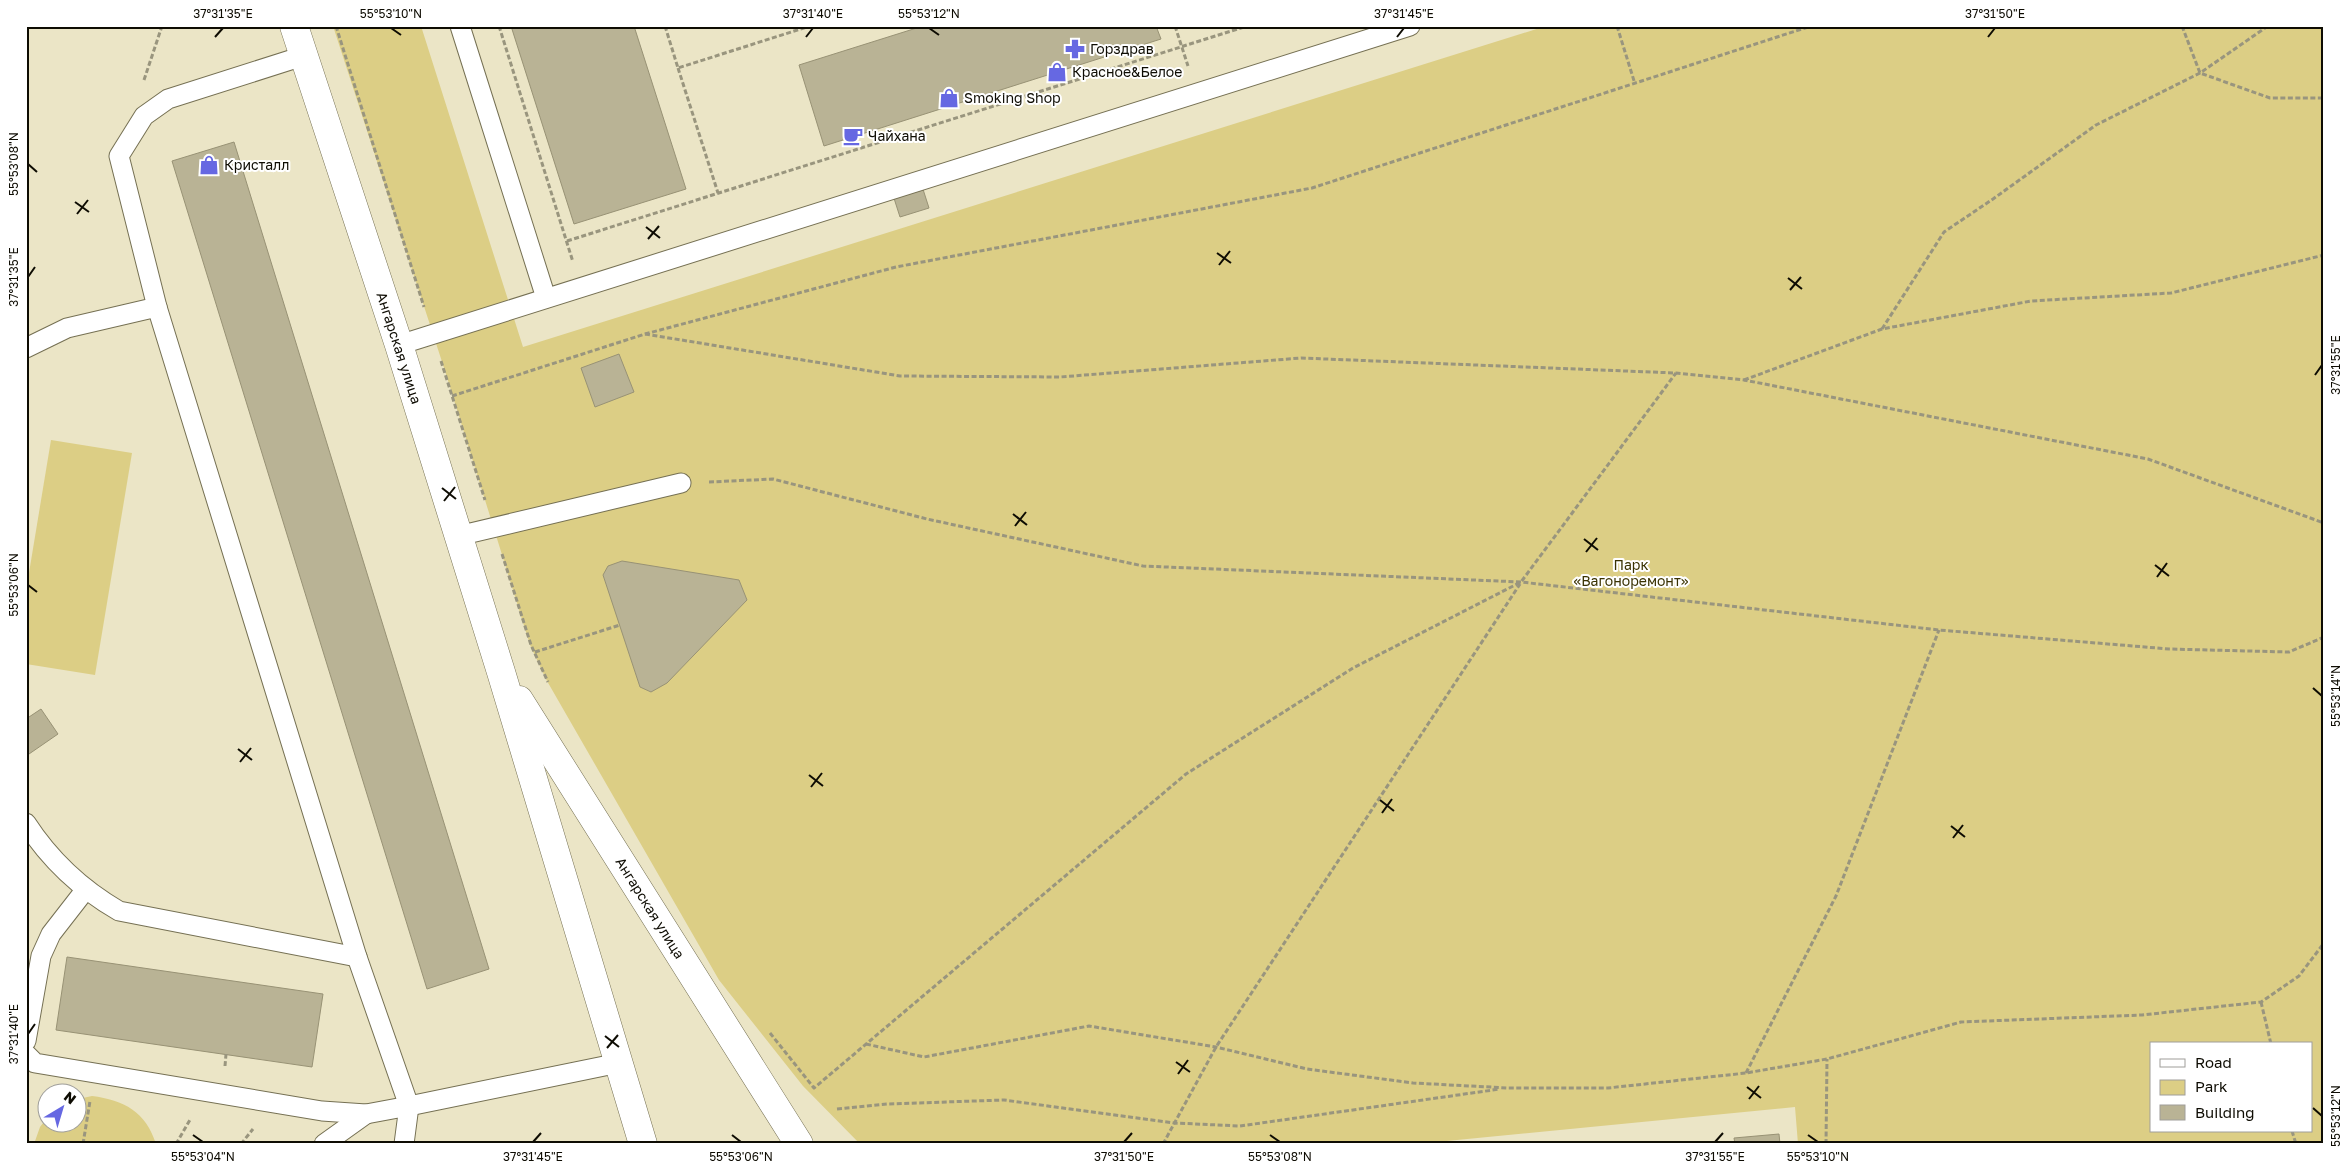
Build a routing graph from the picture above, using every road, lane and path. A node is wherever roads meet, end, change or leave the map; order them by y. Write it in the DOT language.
graph roads {
  1 [pos="294,26"];
  2 [pos="336,26"];
  3 [pos="460,26"];
  4 [pos="499,26"];
  5 [pos="665,26"];
  6 [pos="810,26"];
  7 [pos="1175,26"];
  8 [pos="1247,26"];
  9 [pos="1410,26"];
  10 [pos="1616,26"];
  11 [pos="1811,26"];
  12 [pos="2182,26"];
  13 [pos="2268,26"];
  14 [pos="1182,47"];
  15 [pos="303,56"];
  16 [pos="678,68"];
  17 [pos="2200,73"];
  18 [pos="1635,84"];
  19 [pos="1197,93"];
  20 [pos="2324,98"];
  21 [pos="718,193"];
  22 [pos="567,241"];
  23 [pos="2324,254"];
  24 [pos="582,287"];
  25 [pos="546,298"];
  26 [pos="156,307"];
  27 [pos="1882,329"];
  28 [pos="433,334"];
  29 [pos="645,334"];
  30 [pos="398,345"];
  31 [pos="26,348"];
  32 [pos="1676,373"];
  33 [pos="1744,380"];
  34 [pos="452,396"];
  35 [pos="681,483"];
  36 [pos="2324,523"];
  37 [pos="493,528"];
  38 [pos="458,536"];
  39 [pos="1521,582"];
  40 [pos="620,625"];
  41 [pos="1939,630"];
  42 [pos="2324,637"];
  43 [pos="535,652"];
  44 [pos="501,672"];
  45 [pos="552,688"];
  46 [pos="26,823"];
  47 [pos="86,888"];
  48 [pos="2324,942"];
  49 [pos="357,957"];
  50 [pos="2261,1002"];
  51 [pos="766,1027"];
  52 [pos="26,1041"];
  53 [pos="2271,1042"];
  54 [pos="866,1044"];
  55 [pos="1216,1047"];
  56 [pos="26,1054"];
  57 [pos="1827,1060"];
  58 [pos="619,1063"];
  59 [pos="94,1073"];
  60 [pos="1746,1073"];
  61 [pos="1508,1088"];
  62 [pos="409,1106"];
  63 [pos="837,1109"];
  64 [pos="366,1114"];
  65 [pos="1174,1123"];
  66 [pos="2292,1132"];
  67 [pos="82,1144"];
  68 [pos="324,1144"];
  69 [pos="404,1144"];
  70 [pos="643,1144"];
  71 [pos="799,1144"];
  72 [pos="1163,1144"];
  73 [pos="1826,1144"];
  74 [pos="2296,1144"];
  1 -- 15 [label="street, Ангарская улица"];
  2 -- 28 [label="path"];
  3 -- 25 [label="lane"];
  4 -- 22 [label="path"];
  5 -- 16 [label="path"];
  6 -- 16 [label="path"];
  7 -- 14 [label="path"];
  8 -- 14 [label="path"];
  9 -- 19 [label="lane"];
  10 -- 18 [label="path"];
  11 -- 18 [label="path"];
  12 -- 17 [label="path"];
  13 -- 17 [label="path"];
  14 -- 19 [label="path"];
  14 -- 21 [label="path"];
  15 -- 26 [label="lane"];
  15 -- 30 [label="street, Ангарская улица"];
  16 -- 21 [label="path"];
  17 -- 20 [label="path"];
  17 -- 27 [label="path"];
  18 -- 29 [label="path"];
  19 -- 24 [label="lane"];
  21 -- 22 [label="path"];
  22 -- 24 [label="path"];
  23 -- 27 [label="path"];
  24 -- 25 [label="lane"];
  25 -- 28 [label="lane"];
  26 -- 31 [label="lane"];
  26 -- 49 [label="lane"];
  27 -- 33 [label="path"];
  28 -- 30 [label="lane"];
  28 -- 34 [label="path"];
  29 -- 32 [label="path"];
  29 -- 34 [label="path"];
  30 -- 38 [label="street, Ангарская улица"];
  32 -- 33 [label="path"];
  32 -- 39 [label="path"];
  33 -- 36 [label="path"];
  34 -- 37 [label="path"];
  35 -- 37 [label="lane"];
  35 -- 39 [label="path"];
  37 -- 38 [label="lane"];
  37 -- 43 [label="path"];
  38 -- 44 [label="street, Ангарская улица"];
  39 -- 41 [label="path"];
  39 -- 54 [label="path"];
  39 -- 55 [label="path"];
  40 -- 43 [label="path"];
  41 -- 42 [label="path"];
  41 -- 60 [label="path"];
  43 -- 45 [label="path"];
  44 -- 58 [label="street, Ангарская улица"];
  44 -- 71 [label="street, Ангарская улица"];
  46 -- 47 [label="lane"];
  47 -- 49 [label="lane"];
  47 -- 52 [label="lane"];
  48 -- 50 [label="path"];
  49 -- 62 [label="lane"];
  50 -- 53 [label="path"];
  50 -- 57 [label="path"];
  51 -- 54 [label="path"];
  54 -- 55 [label="path"];
  55 -- 61 [label="path"];
  55 -- 65 [label="path"];
  56 -- 59 [label="lane"];
  57 -- 60 [label="path"];
  57 -- 73 [label="path"];
  58 -- 62 [label="lane"];
  58 -- 70 [label="street, Ангарская улица"];
  59 -- 64 [label="lane"];
  59 -- 67 [label="path"];
  60 -- 61 [label="path"];
  61 -- 65 [label="path"];
  62 -- 64 [label="lane"];
  62 -- 69 [label="lane"];
  63 -- 65 [label="path"];
  64 -- 68 [label="lane"];
  65 -- 72 [label="path"];
  66 -- 74 [label="path"];
}
